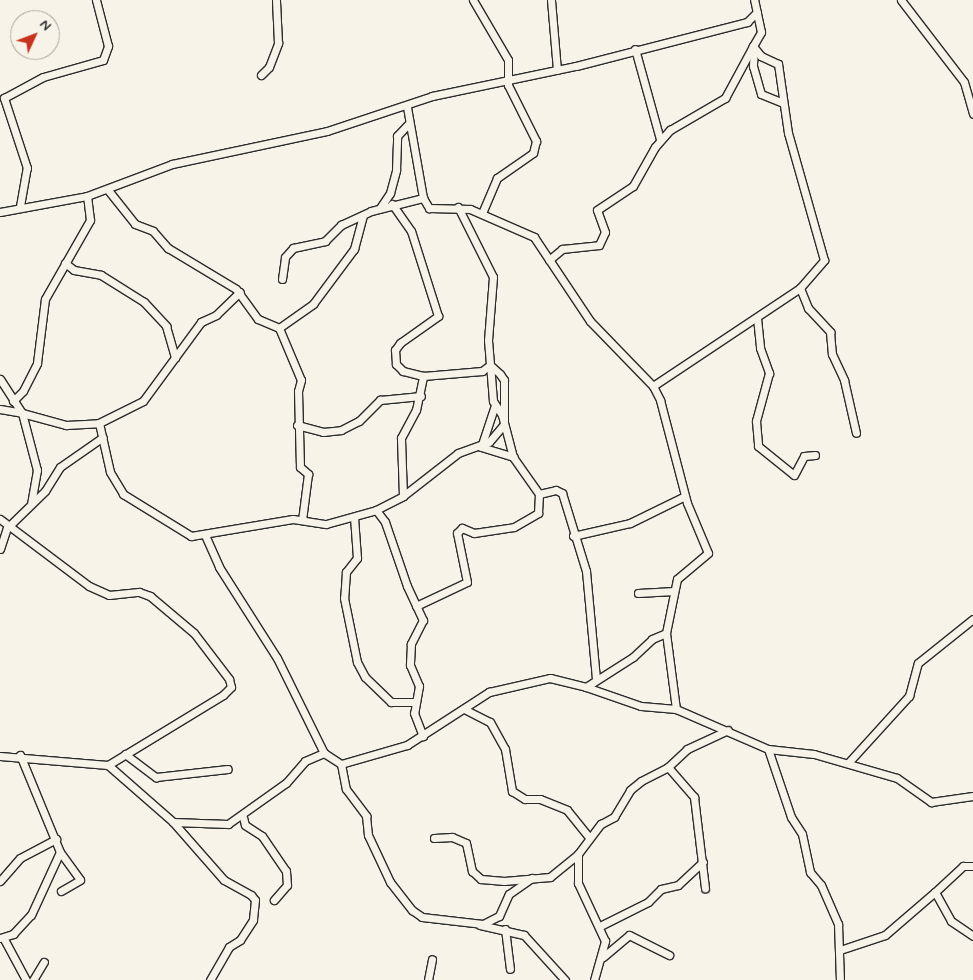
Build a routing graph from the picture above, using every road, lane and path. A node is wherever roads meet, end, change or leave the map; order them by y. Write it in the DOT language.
graph roads {
  1 [pos="96,0"];
  2 [pos="276,0"];
  3 [pos="473,0"];
  4 [pos="551,0"];
  5 [pos="754,0"];
  6 [pos="901,0"];
  7 [pos="757,12"];
  8 [pos="754,48"];
  9 [pos="635,49"];
  10 [pos="557,70"];
  11 [pos="262,75"];
  12 [pos="507,80"];
  13 [pos="781,102"];
  14 [pos="407,107"];
  15 [pos="973,114"];
  16 [pos="408,124"];
  17 [pos="660,139"];
  18 [pos="108,190"];
  19 [pos="87,196"];
  20 [pos="423,198"];
  21 [pos="392,204"];
  22 [pos="20,206"];
  23 [pos="458,207"];
  24 [pos="380,208"];
  25 [pos="0,212"];
  26 [pos="482,213"];
  27 [pos="363,216"];
  28 [pos="549,260"];
  29 [pos="65,263"];
  30 [pos="282,279"];
  31 [pos="800,288"];
  32 [pos="240,292"];
  33 [pos="757,318"];
  34 [pos="278,328"];
  35 [pos="175,358"];
  36 [pos="490,365"];
  37 [pos="423,376"];
  38 [pos="0,379"];
  39 [pos="653,386"];
  40 [pos="421,396"];
  41 [pos="13,401"];
  42 [pos="495,405"];
  43 [pos="0,409"];
  44 [pos="22,414"];
  45 [pos="99,423"];
  46 [pos="504,424"];
  47 [pos="297,426"];
  48 [pos="856,432"];
  49 [pos="103,437"];
  50 [pos="481,447"];
  51 [pos="815,455"];
  52 [pos="513,457"];
  53 [pos="539,494"];
  54 [pos="403,496"];
  55 [pos="685,496"];
  56 [pos="31,503"];
  57 [pos="376,510"];
  58 [pos="354,517"];
  59 [pos="0,519"];
  60 [pos="302,520"];
  61 [pos="7,528"];
  62 [pos="205,536"];
  63 [pos="572,536"];
  64 [pos="0,549"];
  65 [pos="674,591"];
  66 [pos="638,593"];
  67 [pos="416,606"];
  68 [pos="973,619"];
  69 [pos="666,633"];
  70 [pos="596,679"];
  71 [pos="586,687"];
  72 [pos="416,702"];
  73 [pos="676,709"];
  74 [pos="464,710"];
  75 [pos="728,730"];
  76 [pos="423,736"];
  77 [pos="768,749"];
  78 [pos="324,753"];
  79 [pos="125,754"];
  80 [pos="20,755"];
  81 [pos="0,756"];
  82 [pos="848,763"];
  83 [pos="341,764"];
  84 [pos="108,765"];
  85 [pos="668,767"];
  86 [pos="228,769"];
  87 [pos="973,796"];
  88 [pos="243,816"];
  89 [pos="173,822"];
  90 [pos="588,837"];
  91 [pos="434,838"];
  92 [pos="56,839"];
  93 [pos="60,852"];
  94 [pos="578,854"];
  95 [pos="703,862"];
  96 [pos="973,866"];
  97 [pos="532,878"];
  98 [pos="0,881"];
  99 [pos="705,888"];
  100 [pos="62,891"];
  101 [pos="935,892"];
  102 [pos="274,900"];
  103 [pos="480,925"];
  104 [pos="600,926"];
  105 [pos="505,929"];
  106 [pos="973,936"];
  107 [pos="2,942"];
  108 [pos="840,950"];
  109 [pos="669,955"];
  110 [pos="603,957"];
  111 [pos="432,959"];
  112 [pos="44,962"];
  113 [pos="510,969"];
  114 [pos="26,980"];
  115 [pos="33,980"];
  116 [pos="210,980"];
  117 [pos="428,980"];
  118 [pos="565,980"];
  119 [pos="594,980"];
  120 [pos="840,980"];
  1 -- 22 [label="street"];
  2 -- 11 [label="street"];
  3 -- 12 [label="street"];
  4 -- 10 [label="street"];
  5 -- 7 [label="street"];
  6 -- 15 [label="street"];
  7 -- 8 [label="street"];
  7 -- 9 [label="street"];
  8 -- 13 [label="street"];
  8 -- 13 [label="street"];
  8 -- 17 [label="street"];
  9 -- 10 [label="street"];
  9 -- 17 [label="street"];
  10 -- 12 [label="street"];
  12 -- 14 [label="street"];
  12 -- 26 [label="street"];
  13 -- 31 [label="street"];
  14 -- 16 [label="street"];
  14 -- 18 [label="street"];
  16 -- 20 [label="street"];
  16 -- 24 [label="street"];
  17 -- 28 [label="street"];
  18 -- 19 [label="street"];
  18 -- 32 [label="street"];
  19 -- 22 [label="street"];
  19 -- 29 [label="street"];
  20 -- 21 [label="street"];
  20 -- 23 [label="street"];
  21 -- 24 [label="street"];
  21 -- 37 [label="street"];
  22 -- 25 [label="street"];
  23 -- 26 [label="street"];
  23 -- 36 [label="street"];
  24 -- 27 [label="street"];
  26 -- 28 [label="street"];
  27 -- 30 [label="street"];
  27 -- 34 [label="street"];
  28 -- 39 [label="street"];
  29 -- 35 [label="street"];
  29 -- 41 [label="street"];
  31 -- 33 [label="street"];
  31 -- 48 [label="street"];
  32 -- 34 [label="street"];
  32 -- 35 [label="street"];
  33 -- 39 [label="street"];
  33 -- 51 [label="street"];
  34 -- 47 [label="street"];
  35 -- 45 [label="street"];
  36 -- 37 [label="street"];
  36 -- 42 [label="street"];
  36 -- 46 [label="street"];
  37 -- 40 [label="street"];
  38 -- 41 [label="street"];
  39 -- 55 [label="street"];
  40 -- 47 [label="street"];
  40 -- 54 [label="street"];
  41 -- 44 [label="street"];
  42 -- 46 [label="street"];
  42 -- 50 [label="street"];
  43 -- 44 [label="street"];
  44 -- 45 [label="street"];
  44 -- 56 [label="street"];
  45 -- 49 [label="street"];
  46 -- 50 [label="street"];
  46 -- 52 [label="street"];
  47 -- 60 [label="street"];
  49 -- 56 [label="street"];
  49 -- 62 [label="street"];
  50 -- 52 [label="street"];
  50 -- 54 [label="street"];
  52 -- 53 [label="street"];
  53 -- 63 [label="street"];
  53 -- 67 [label="street"];
  54 -- 57 [label="street"];
  55 -- 63 [label="street"];
  55 -- 65 [label="street"];
  56 -- 61 [label="street"];
  57 -- 58 [label="street"];
  57 -- 67 [label="street"];
  58 -- 60 [label="street"];
  58 -- 72 [label="street"];
  59 -- 61 [label="street"];
  60 -- 62 [label="street"];
  61 -- 64 [label="street"];
  61 -- 79 [label="street"];
  62 -- 78 [label="street"];
  63 -- 70 [label="street"];
  65 -- 66 [label="street"];
  65 -- 69 [label="street"];
  67 -- 72 [label="street"];
  68 -- 82 [label="street"];
  69 -- 70 [label="street"];
  69 -- 73 [label="street"];
  70 -- 71 [label="street"];
  71 -- 73 [label="street"];
  71 -- 74 [label="street"];
  72 -- 76 [label="street"];
  73 -- 75 [label="street"];
  74 -- 76 [label="street"];
  74 -- 90 [label="street"];
  75 -- 77 [label="street"];
  75 -- 85 [label="street"];
  76 -- 83 [label="street"];
  77 -- 82 [label="street"];
  77 -- 108 [label="street"];
  78 -- 83 [label="street"];
  78 -- 88 [label="street"];
  79 -- 84 [label="street"];
  79 -- 86 [label="street"];
  80 -- 81 [label="street"];
  80 -- 84 [label="street"];
  80 -- 92 [label="street"];
  82 -- 87 [label="street"];
  83 -- 103 [label="street"];
  84 -- 89 [label="street"];
  85 -- 90 [label="street"];
  85 -- 95 [label="street"];
  88 -- 89 [label="street"];
  88 -- 102 [label="street"];
  89 -- 116 [label="street"];
  90 -- 94 [label="street"];
  91 -- 97 [label="street"];
  92 -- 93 [label="street"];
  92 -- 98 [label="street"];
  93 -- 100 [label="street"];
  93 -- 107 [label="street"];
  94 -- 97 [label="street"];
  94 -- 104 [label="street"];
  95 -- 99 [label="street"];
  95 -- 104 [label="street"];
  96 -- 101 [label="street"];
  97 -- 103 [label="street"];
  101 -- 106 [label="street"];
  101 -- 108 [label="street"];
  103 -- 105 [label="street"];
  104 -- 110 [label="street"];
  105 -- 113 [label="street"];
  105 -- 118 [label="street"];
  107 -- 114 [label="street"];
  108 -- 120 [label="street"];
  109 -- 110 [label="street"];
  110 -- 119 [label="street"];
  111 -- 117 [label="street"];
  112 -- 115 [label="street"];
}
